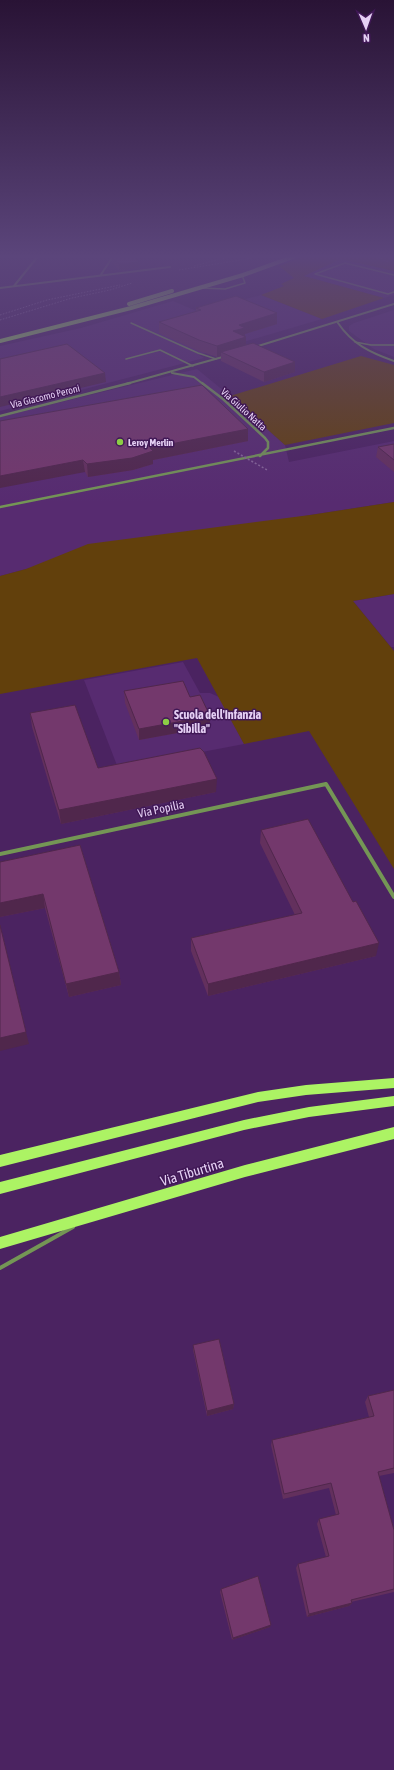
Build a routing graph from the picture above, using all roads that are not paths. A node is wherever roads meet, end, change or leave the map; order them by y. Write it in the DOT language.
graph roads {
  1 [pos="15,338"];
  2 [pos="164,338"];
  3 [pos="288,338"];
  4 [pos="348,338"];
  5 [pos="0,341"];
  6 [pos="354,342"];
  7 [pos="394,345"];
  8 [pos="253,348"];
  9 [pos="231,355"];
  10 [pos="126,359"];
  11 [pos="216,359"];
  12 [pos="394,361"];
  13 [pos="193,366"];
  14 [pos="169,373"];
  15 [pos="0,416"];
  16 [pos="394,428"];
  17 [pos="258,457"];
  18 [pos="0,507"];
  19 [pos="0,854"];
  20 [pos="394,897"];
  21 [pos="394,1083"];
  22 [pos="394,1101"];
  23 [pos="394,1133"];
  24 [pos="0,1161"];
  25 [pos="0,1188"];
  26 [pos="87,1219"];
  27 [pos="0,1243"];
  28 [pos="0,1268"];
  1 -- 5 [label="main road"];
  2 -- 11 [label="lane"];
  3 -- 8 [label="street"];
  4 -- 6 [label="street"];
  6 -- 7 [label="lane"];
  6 -- 12 [label="street"];
  9 -- 11 [label="street, Via Giacomo Peroni"];
  10 -- 13 [label="lane"];
  11 -- 13 [label="street, Via Giacomo Peroni"];
  13 -- 14 [label="street, Via Giacomo Peroni"];
  14 -- 15 [label="street, Via Giacomo Peroni"];
  14 -- 17 [label="street, Via Giulio Natta"];
  16 -- 17 [label="street"];
  17 -- 18 [label="street"];
  19 -- 20 [label="street, Via Popilia"];
  21 -- 24 [label="main road"];
  22 -- 25 [label="main road"];
  23 -- 26 [label="main road, Via Tiburtina"];
  26 -- 27 [label="main road, Via Tiburtina"];
  26 -- 28 [label="lane"];
}
